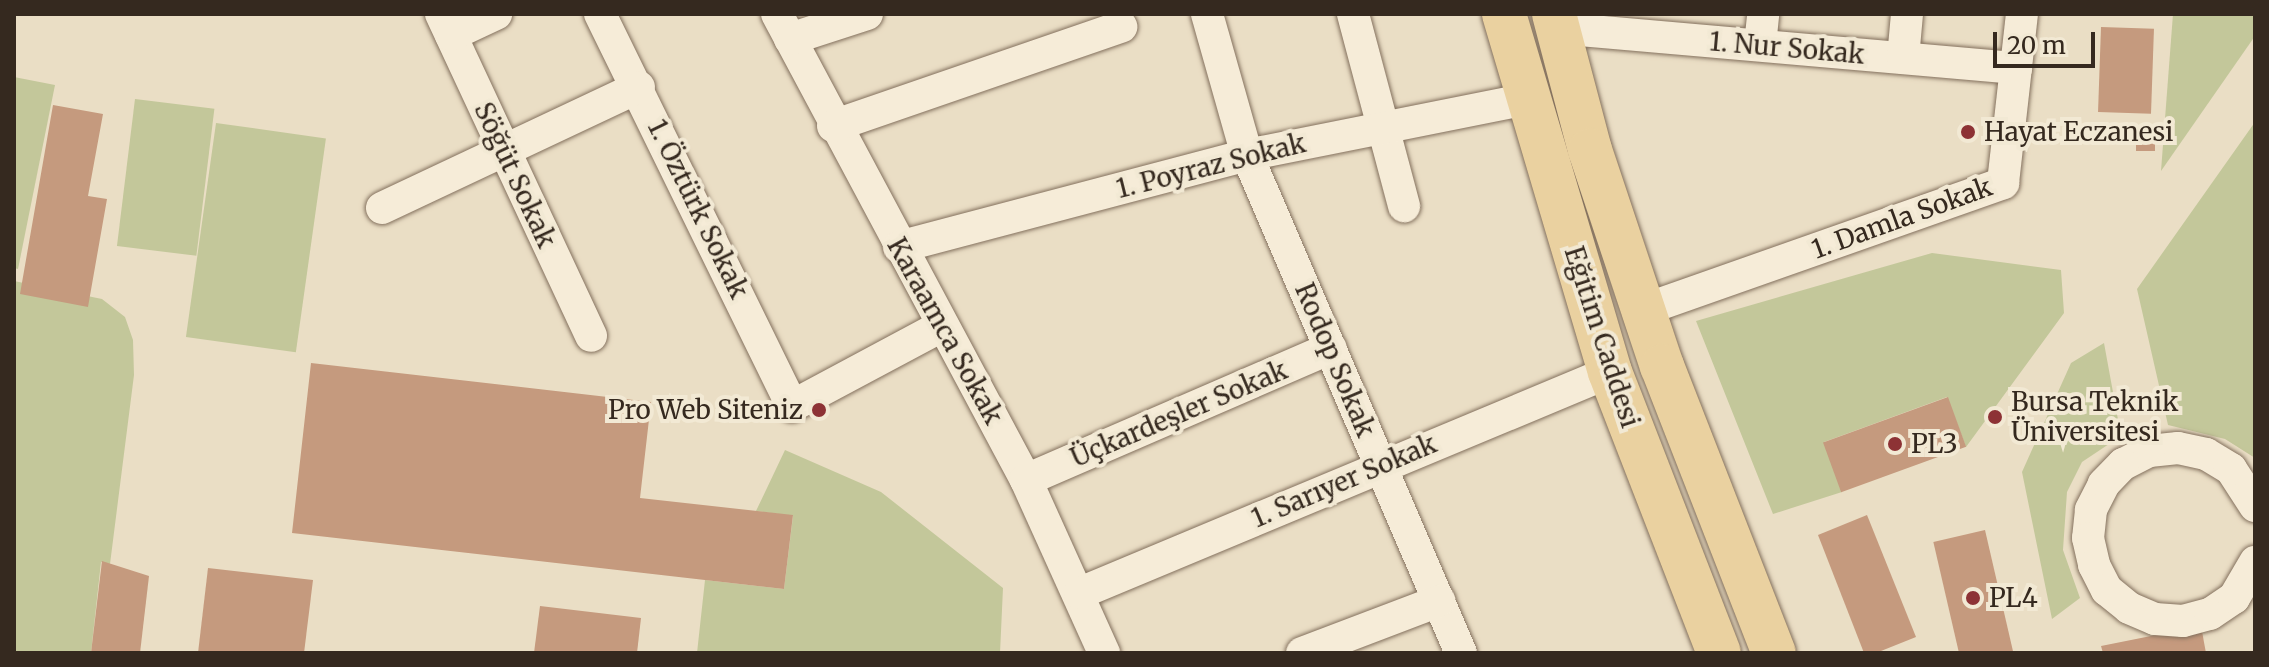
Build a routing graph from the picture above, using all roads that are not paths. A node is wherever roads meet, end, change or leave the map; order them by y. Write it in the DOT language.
graph roads {
  1 [pos="496,14"];
  2 [pos="600,14"];
  3 [pos="867,14"];
  4 [pos="1207,14"];
  5 [pos="1353,14"];
  6 [pos="1504,14"];
  7 [pos="1907,14"];
  8 [pos="2022,14"];
  9 [pos="1555,21"];
  10 [pos="446,24"];
  11 [pos="784,26"];
  12 [pos="1121,27"];
  13 [pos="1762,30"];
  14 [pos="1903,58"];
  15 [pos="2016,68"];
  16 [pos="639,87"];
  17 [pos="1527,99"];
  18 [pos="833,126"];
  19 [pos="1382,126"];
  20 [pos="502,151"];
  21 [pos="1247,155"];
  22 [pos="1404,206"];
  23 [pos="382,208"];
  24 [pos="899,247"];
  25 [pos="1643,310"];
  26 [pos="942,326"];
  27 [pos="591,336"];
  28 [pos="1331,348"];
  29 [pos="1610,372"];
  30 [pos="1380,465"];
  31 [pos="1026,480"];
  32 [pos="2255,506"];
  33 [pos="2255,562"];
  34 [pos="1080,593"];
  35 [pos="1439,601"];
  36 [pos="1104,653"];
  37 [pos="1302,653"];
  38 [pos="1461,653"];
  39 [pos="1719,653"];
  40 [pos="1774,653"];
  1 -- 10 [label="street"];
  2 -- 16 [label="street, 1. Öztürk Sokak"];
  3 -- 11 [label="street"];
  4 -- 21 [label="street, Rodop Sokak"];
  5 -- 19 [label="street"];
  6 -- 17 [label="main road, Eğitim Caddesi"];
  7 -- 14 [label="street"];
  8 -- 15 [label="street, 1. Damla Sokak"];
  9 -- 13 [label="street, 1. Nur Sokak"];
  9 -- 25 [label="main road, Eğitim Caddesi"];
  10 -- 20 [label="street, Söğüt Sokak"];
  11 -- 18 [label="street, Karaamca Sokak"];
  12 -- 18 [label="street"];
  13 -- 14 [label="street, 1. Nur Sokak"];
  14 -- 15 [label="street, 1. Nur Sokak"];
  15 -- 25 [label="street, 1. Damla Sokak"];
  16 -- 20 [label="street"];
  16 -- 26 [label="street, 1. Öztürk Sokak"];
  17 -- 19 [label="street, 1. Poyraz Sokak"];
  17 -- 29 [label="main road, Eğitim Caddesi"];
  18 -- 24 [label="street, Karaamca Sokak"];
  19 -- 21 [label="street, 1. Poyraz Sokak"];
  19 -- 22 [label="street"];
  20 -- 23 [label="street"];
  20 -- 27 [label="street, Söğüt Sokak"];
  21 -- 24 [label="street, 1. Poyraz Sokak"];
  21 -- 28 [label="street, Rodop Sokak"];
  24 -- 26 [label="street, Karaamca Sokak"];
  25 -- 40 [label="main road, Eğitim Caddesi"];
  26 -- 31 [label="street, Karaamca Sokak"];
  28 -- 30 [label="street, Rodop Sokak"];
  28 -- 31 [label="street, Üçkardeşler Sokak"];
  29 -- 30 [label="street, 1. Sarıyer Sokak"];
  29 -- 39 [label="main road, Eğitim Caddesi"];
  30 -- 34 [label="street, 1. Sarıyer Sokak"];
  30 -- 35 [label="street, Rodop Sokak"];
  31 -- 34 [label="street, Karaamca Sokak"];
  32 -- 33 [label="street"];
  34 -- 36 [label="street, Karaamca Sokak"];
  35 -- 37 [label="street"];
  35 -- 38 [label="street, Rodop Sokak"];
}
